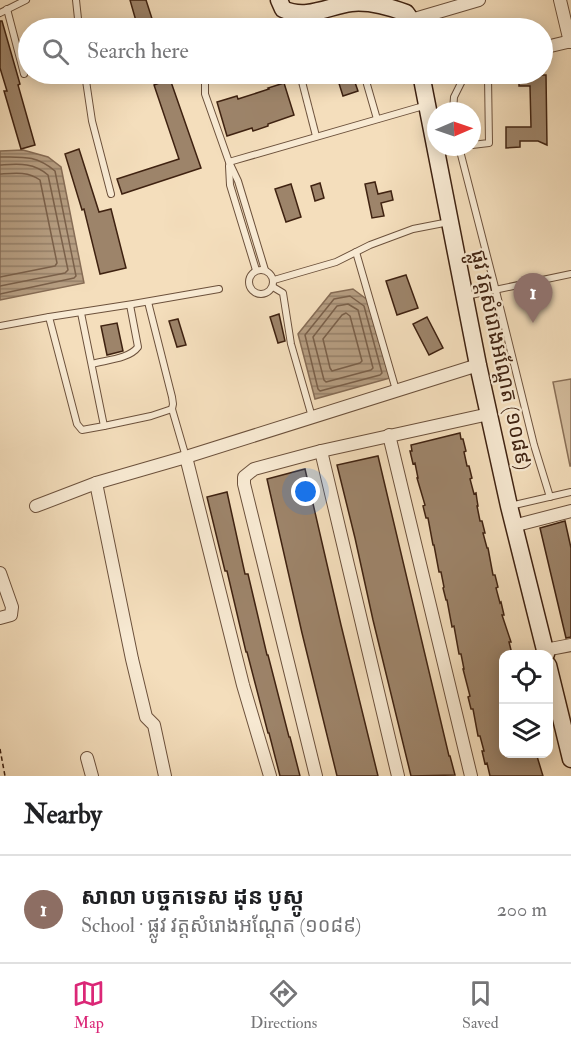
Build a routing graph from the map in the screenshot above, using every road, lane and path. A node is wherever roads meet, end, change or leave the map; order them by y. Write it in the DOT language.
graph roads {
  1 [pos="26,0"];
  2 [pos="76,0"];
  3 [pos="479,0"];
  4 [pos="560,0"];
  5 [pos="284,6"];
  6 [pos="7,9"];
  7 [pos="0,13"];
  8 [pos="408,15"];
  9 [pos="79,18"];
  10 [pos="571,42"];
  11 [pos="553,46"];
  12 [pos="18,52"];
  13 [pos="86,84"];
  14 [pos="205,84"];
  15 [pos="303,84"];
  16 [pos="367,84"];
  17 [pos="424,84"];
  18 [pos="460,84"];
  19 [pos="488,84"];
  20 [pos="454,102"];
  21 [pos="427,105"];
  22 [pos="377,119"];
  23 [pos="316,136"];
  24 [pos="481,144"];
  25 [pos="437,156"];
  26 [pos="461,156"];
  27 [pos="229,162"];
  28 [pos="111,194"];
  29 [pos="450,221"];
  30 [pos="356,252"];
  31 [pos="256,270"];
  32 [pos="265,270"];
  33 [pos="571,274"];
  34 [pos="273,284"];
  35 [pos="219,289"];
  36 [pos="496,291"];
  37 [pos="465,296"];
  38 [pos="148,302"];
  39 [pos="130,305"];
  40 [pos="81,313"];
  41 [pos="49,317"];
  42 [pos="0,326"];
  43 [pos="92,363"];
  44 [pos="478,365"];
  45 [pos="396,391"];
  46 [pos="172,409"];
  47 [pos="489,414"];
  48 [pos="312,417"];
  49 [pos="104,426"];
  50 [pos="389,435"];
  51 [pos="321,451"];
  52 [pos="186,457"];
  53 [pos="96,483"];
  54 [pos="571,492"];
  55 [pos="550,497"];
  56 [pos="36,506"];
  57 [pos="508,506"];
  58 [pos="571,511"];
  59 [pos="513,526"];
  60 [pos="0,573"];
  61 [pos="0,618"];
  62 [pos="571,645"];
  63 [pos="544,650"];
  64 [pos="553,654"];
  65 [pos="553,686"];
  66 [pos="0,749"];
  67 [pos="87,758"];
  68 [pos="571,759"];
  69 [pos="5,776"];
  70 [pos="92,776"];
  71 [pos="165,776"];
  72 [pos="270,776"];
  73 [pos="316,776"];
  74 [pos="398,776"];
  75 [pos="471,776"];
  1 -- 6 [label="lane"];
  2 -- 9 [label="lane"];
  3 -- 8 [label="street"];
  4 -- 10 [label="street"];
  5 -- 8 [label="main road"];
  6 -- 7 [label="lane"];
  6 -- 12 [label="lane"];
  10 -- 11 [label="street"];
  13 -- 28 [label="lane"];
  14 -- 27 [label="lane"];
  15 -- 23 [label="lane"];
  16 -- 22 [label="lane"];
  17 -- 21 [label="main road, ផ្លូវ វត្តសំរោងអណ្ដែត (១០៨៩)"];
  18 -- 20 [label="lane"];
  19 -- 24 [label="lane"];
  21 -- 22 [label="lane"];
  22 -- 23 [label="lane"];
  23 -- 27 [label="lane"];
  25 -- 29 [label="main road, ផ្លូវ វត្តសំរោងអណ្ដែត (១០៨៩)"];
  26 -- 36 [label="lane"];
  27 -- 31 [label="lane"];
  27 -- 32 [label="lane"];
  29 -- 30 [label="lane"];
  29 -- 37 [label="main road, ផ្លូវ វត្តសំរោងអណ្ដែត (១០៨៩)"];
  30 -- 34 [label="lane"];
  30 -- 45 [label="lane"];
  31 -- 32 [label="lane"];
  31 -- 34 [label="lane"];
  32 -- 34 [label="lane"];
  33 -- 36 [label="lane"];
  34 -- 48 [label="lane"];
  35 -- 38 [label="lane"];
  36 -- 37 [label="lane"];
  36 -- 55 [label="lane"];
  37 -- 44 [label="main road, ផ្លូវ វត្តសំរោងអណ្ដែត (១០៨៩)"];
  38 -- 39 [label="lane"];
  38 -- 46 [label="lane"];
  39 -- 40 [label="lane"];
  39 -- 43 [label="lane"];
  40 -- 41 [label="lane"];
  40 -- 43 [label="lane"];
  41 -- 42 [label="lane"];
  41 -- 49 [label="lane"];
  43 -- 49 [label="lane"];
  44 -- 45 [label="street"];
  44 -- 47 [label="main road, ផ្លូវ វត្តសំរោងអណ្ដែត (១០៨៩)"];
  45 -- 48 [label="street"];
  46 -- 49 [label="lane"];
  46 -- 52 [label="lane"];
  47 -- 50 [label="street"];
  47 -- 57 [label="main road, ផ្លូវ វត្តសំរោងអណ្ដែត (១០៨៩)"];
  48 -- 52 [label="street"];
  50 -- 51 [label="street"];
  50 -- 75 [label="street"];
  51 -- 73 [label="street"];
  51 -- 74 [label="street"];
  52 -- 53 [label="street"];
  52 -- 72 [label="street"];
  53 -- 56 [label="street"];
  53 -- 71 [label="street"];
  54 -- 55 [label="lane"];
  55 -- 57 [label="lane"];
  57 -- 59 [label="main road, ផ្លូវ វត្តសំរោងអណ្ដែត (១០៨៩)"];
  58 -- 59 [label="street"];
  59 -- 63 [label="main road, ផ្លូវ វត្តសំរោងអណ្ដែត (១០៨៩)"];
  60 -- 61 [label="street"];
  62 -- 64 [label="street"];
  65 -- 68 [label="main road, ផ្លូវ វត្តសំរោងអណ្ដែត (១០៨៩)"];
  66 -- 69 [label="path"];
  67 -- 70 [label="street"];
}
